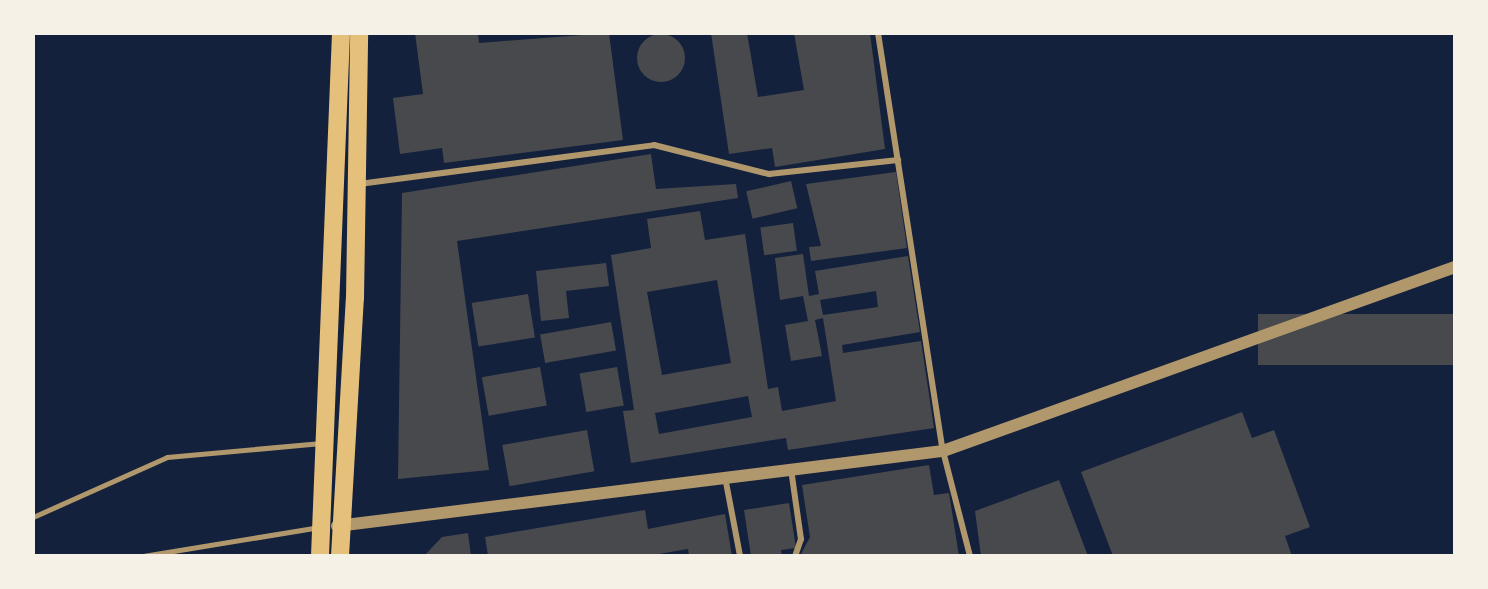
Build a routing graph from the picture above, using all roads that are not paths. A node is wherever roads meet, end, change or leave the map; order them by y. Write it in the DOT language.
graph roads {
  1 [pos="341,33"];
  2 [pos="359,33"];
  3 [pos="878,33"];
  4 [pos="898,160"];
  5 [pos="357,185"];
  6 [pos="1455,267"];
  7 [pos="325,442"];
  8 [pos="943,451"];
  9 [pos="791,469"];
  10 [pos="725,477"];
  11 [pos="33,517"];
  12 [pos="332,526"];
  13 [pos="143,556"];
  14 [pos="320,556"];
  15 [pos="340,556"];
  16 [pos="740,556"];
  17 [pos="795,556"];
  18 [pos="970,556"];
  1 -- 7 [label="main road"];
  2 -- 5 [label="main road"];
  3 -- 4 [label="street"];
  4 -- 5 [label="street"];
  4 -- 8 [label="street"];
  5 -- 12 [label="main road"];
  6 -- 8 [label="street"];
  7 -- 11 [label="lane"];
  7 -- 12 [label="main road"];
  8 -- 9 [label="street"];
  8 -- 18 [label="street"];
  9 -- 10 [label="street"];
  9 -- 17 [label="street"];
  10 -- 12 [label="street"];
  10 -- 16 [label="street"];
  12 -- 13 [label="lane"];
  12 -- 14 [label="main road"];
  12 -- 15 [label="main road"];
}
